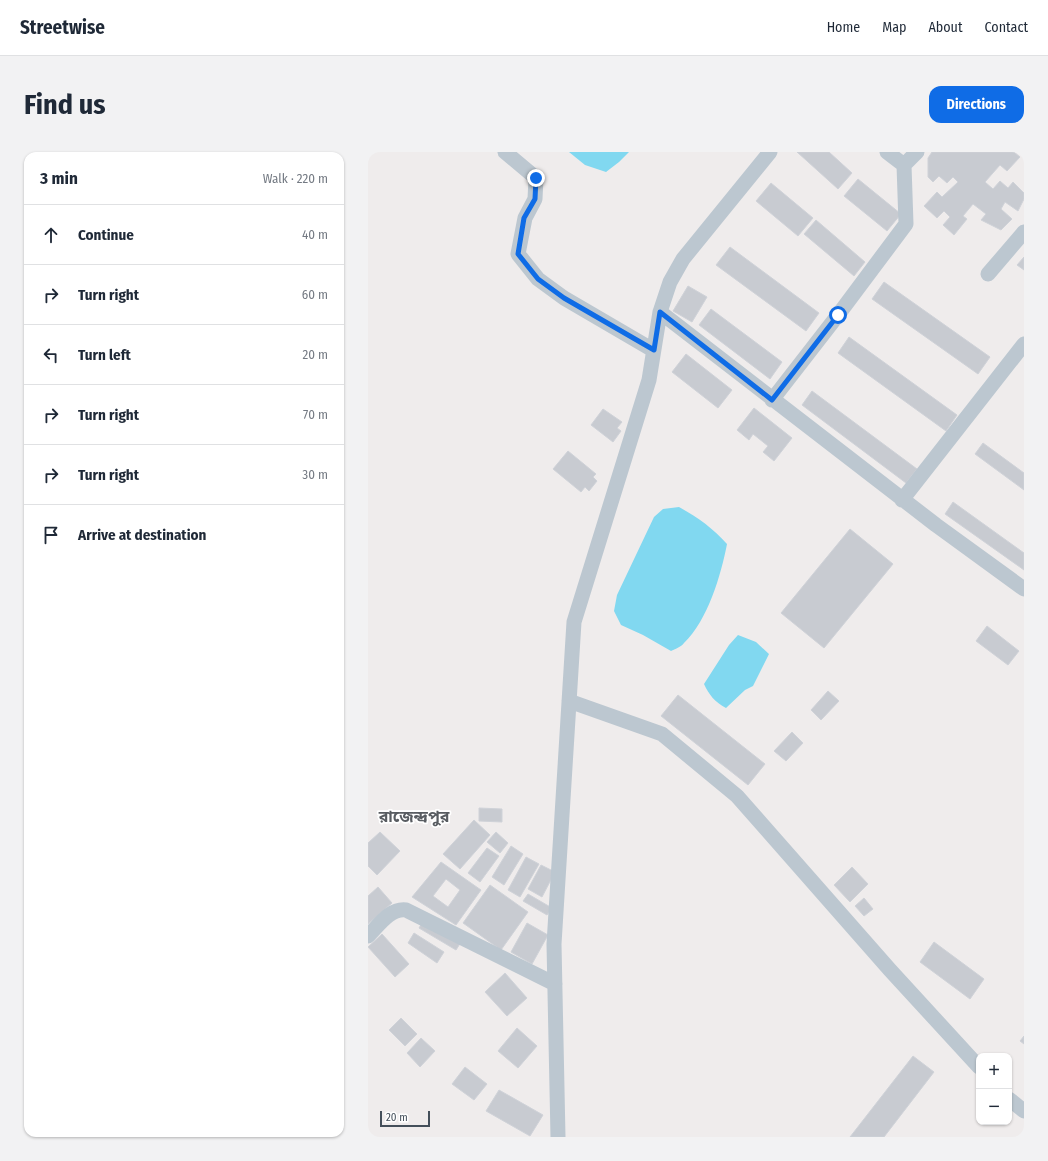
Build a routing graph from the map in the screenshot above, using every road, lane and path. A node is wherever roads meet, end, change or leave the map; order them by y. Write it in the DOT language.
graph roads {
  1 [pos="505,152"];
  2 [pos="770,152"];
  3 [pos="887,152"];
  4 [pos="917,152"];
  5 [pos="904,165"];
  6 [pos="1024,232"];
  7 [pos="988,274"];
  8 [pos="660,312"];
  9 [pos="1024,344"];
  10 [pos="654,350"];
  11 [pos="772,400"];
  12 [pos="902,500"];
  13 [pos="1024,588"];
  14 [pos="569,701"];
  15 [pos="368,936"];
  16 [pos="555,984"];
  17 [pos="976,1064"];
  18 [pos="1012,1101"];
  19 [pos="1024,1111"];
  20 [pos="558,1137"];
  1 -- 10 [label="street"];
  2 -- 8 [label="street"];
  3 -- 5 [label="street"];
  4 -- 5 [label="street"];
  5 -- 11 [label="street"];
  6 -- 7 [label="street"];
  8 -- 10 [label="street"];
  8 -- 11 [label="street"];
  9 -- 12 [label="street"];
  10 -- 14 [label="street"];
  11 -- 12 [label="street"];
  12 -- 13 [label="street"];
  14 -- 16 [label="street"];
  14 -- 17 [label="street"];
  15 -- 16 [label="street"];
  16 -- 20 [label="street"];
  18 -- 19 [label="street"];
}
